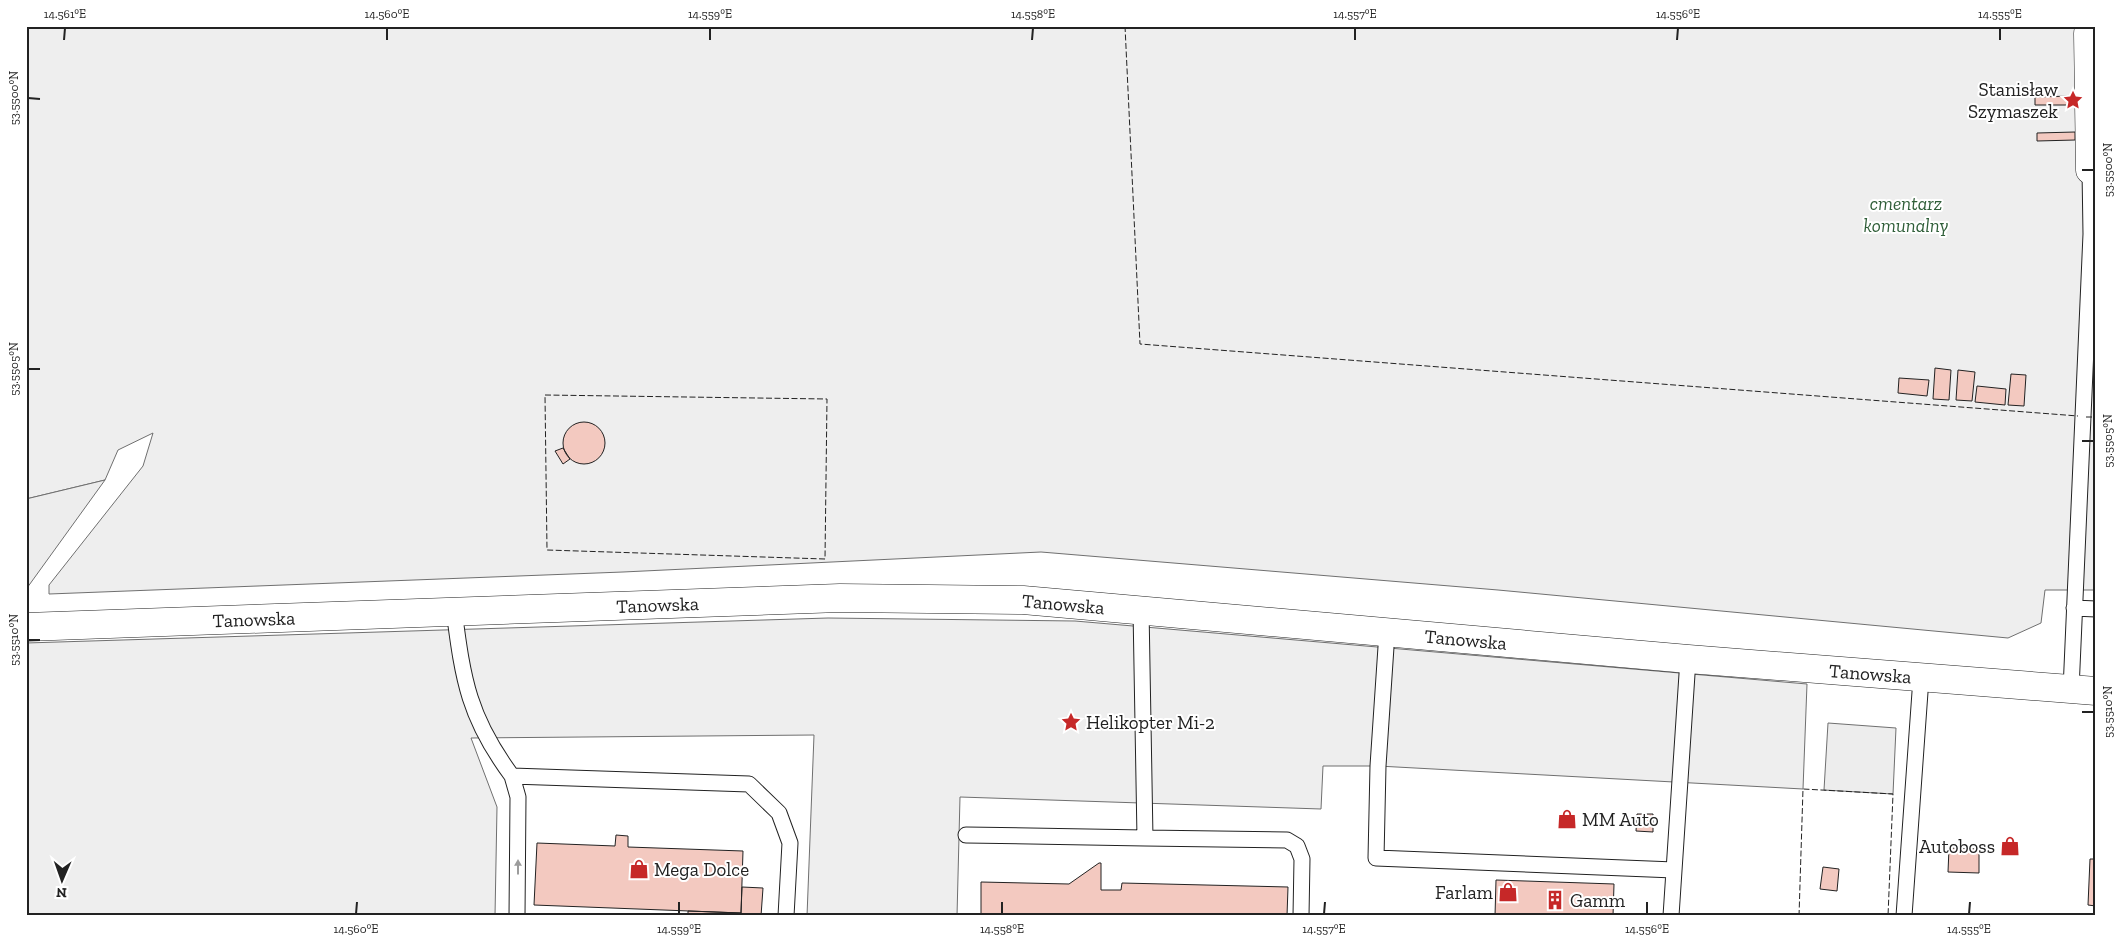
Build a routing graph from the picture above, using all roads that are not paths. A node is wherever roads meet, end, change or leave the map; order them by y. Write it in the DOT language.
graph roads {
  1 [pos="2088,32"];
  2 [pos="2090,170"];
  3 [pos="2074,608"];
  4 [pos="2096,609"];
  5 [pos="454,610"];
  6 [pos="1141,610"];
  7 [pos="26,627"];
  8 [pos="1387,632"];
  9 [pos="1688,659"];
  10 [pos="1921,678"];
  11 [pos="2084,690"];
  12 [pos="512,776"];
  13 [pos="966,835"];
  14 [pos="1145,838"];
  15 [pos="1674,870"];
  16 [pos="518,916"];
  17 [pos="786,916"];
  18 [pos="1301,916"];
  19 [pos="1671,916"];
  20 [pos="1904,916"];
  1 -- 2 [label="main road"];
  2 -- 3 [label="lane"];
  3 -- 4 [label="lane"];
  3 -- 11 [label="lane"];
  5 -- 6 [label="main road, Tanowska"];
  5 -- 7 [label="main road, Tanowska"];
  5 -- 12 [label="lane"];
  6 -- 8 [label="main road, Tanowska"];
  6 -- 14 [label="lane"];
  8 -- 9 [label="main road, Tanowska"];
  8 -- 15 [label="lane"];
  9 -- 10 [label="main road, Tanowska"];
  9 -- 15 [label="lane"];
  10 -- 11 [label="main road, Tanowska"];
  10 -- 20 [label="lane"];
  16 -- 12 [label="lane, one-way"];
  12 -- 17 [label="lane"];
  13 -- 14 [label="lane"];
  14 -- 18 [label="lane"];
  15 -- 19 [label="lane"];
}
